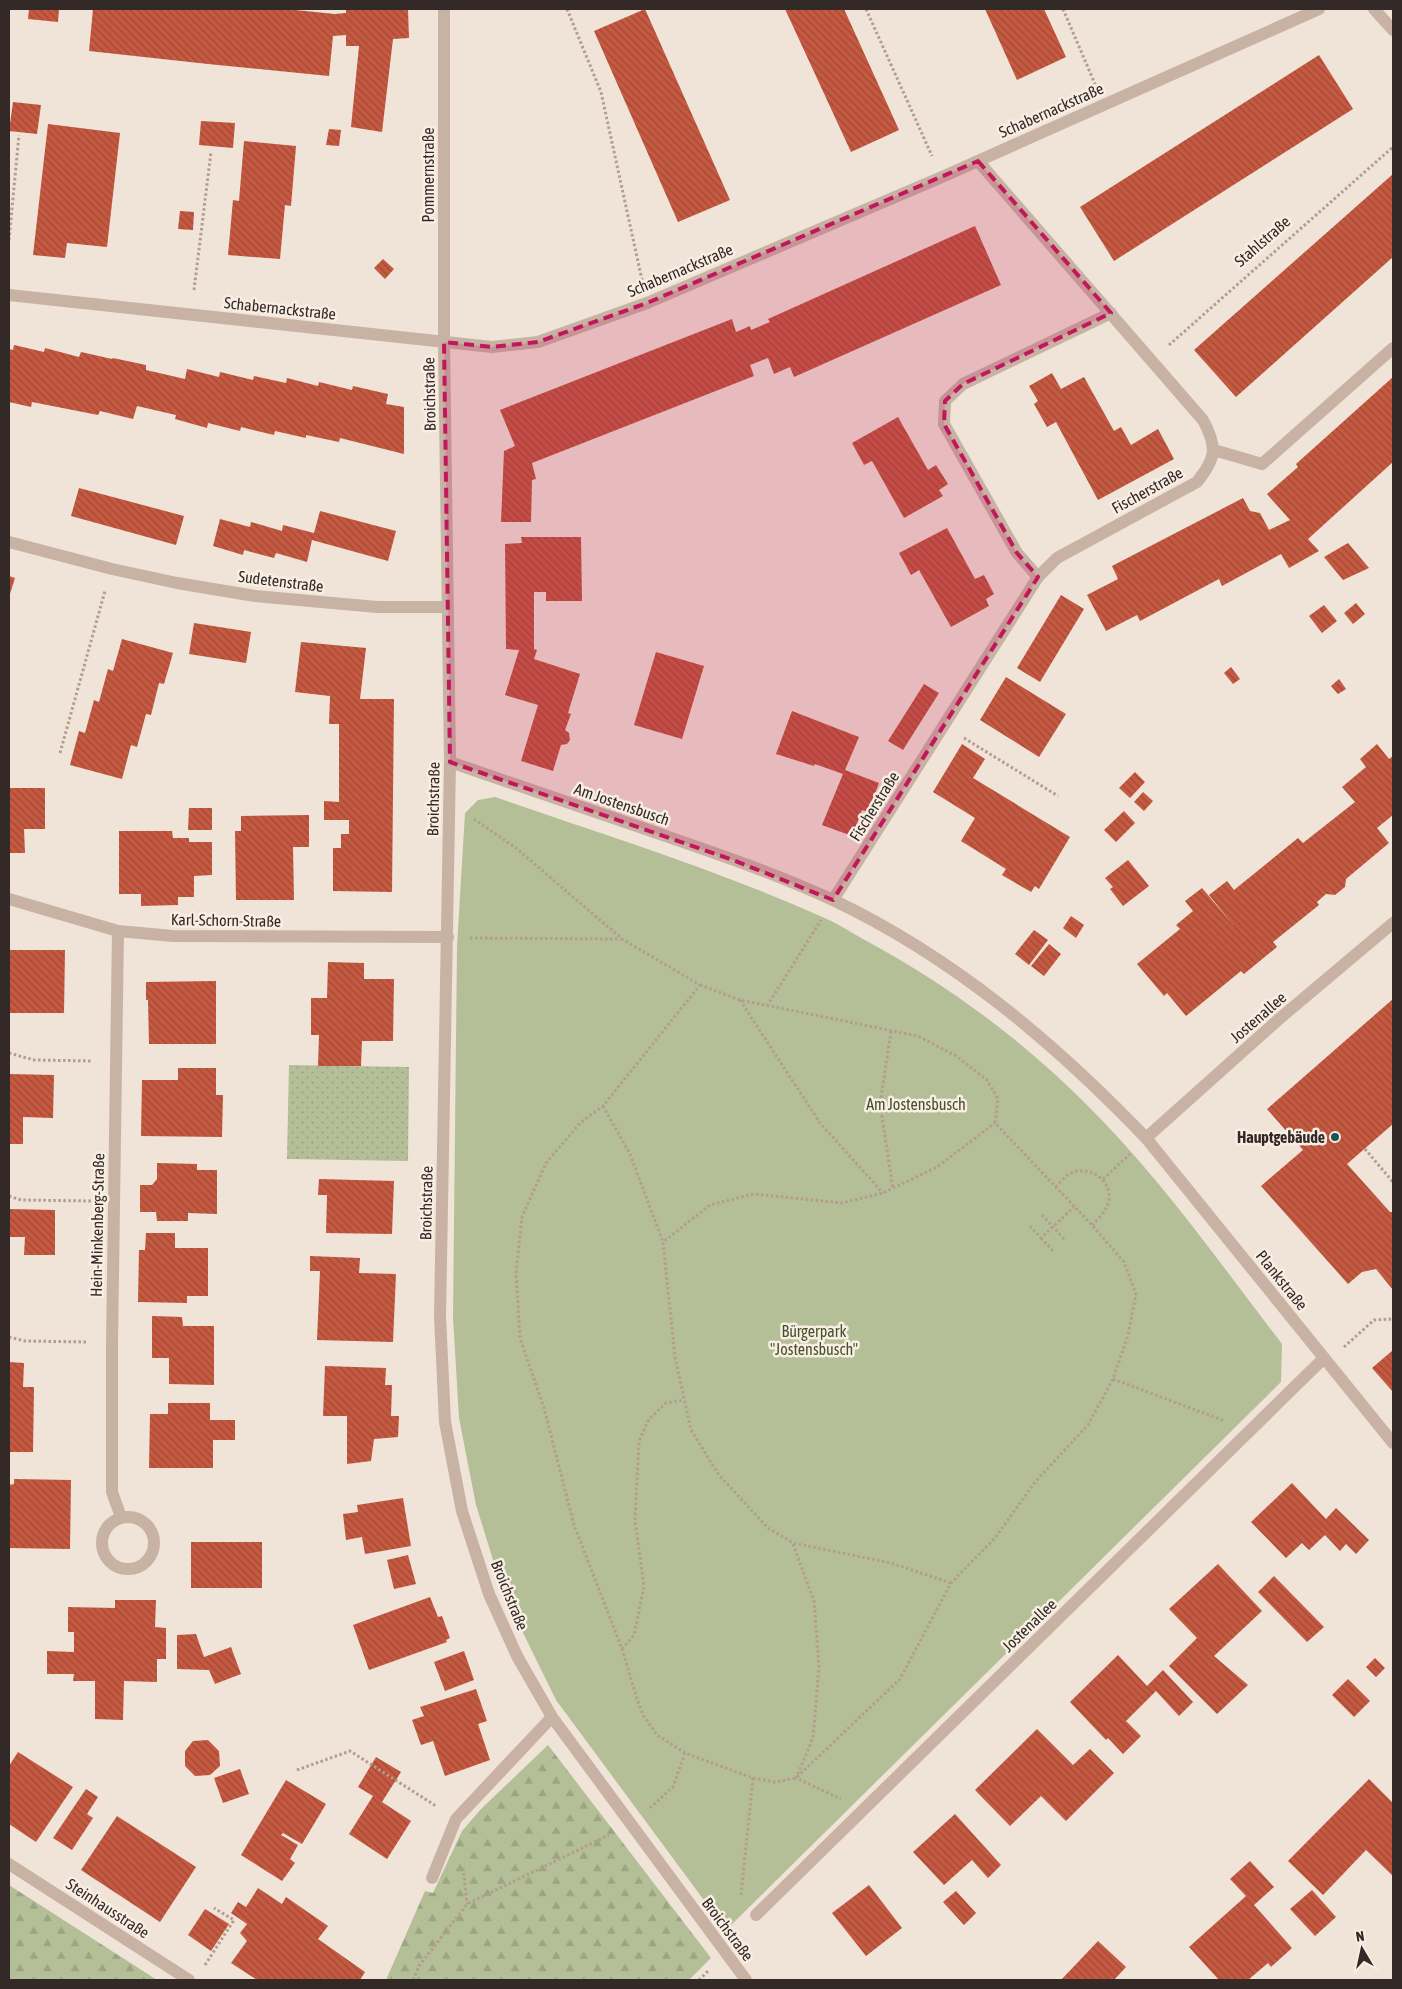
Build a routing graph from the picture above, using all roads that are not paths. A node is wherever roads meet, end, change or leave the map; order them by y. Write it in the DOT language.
graph roads {
  1 [pos="444,9"];
  2 [pos="1319,9"];
  3 [pos="1374,9"];
  4 [pos="1393,30"];
  5 [pos="978,161"];
  6 [pos="9,295"];
  7 [pos="1111,313"];
  8 [pos="444,342"];
  9 [pos="1393,348"];
  10 [pos="1214,450"];
  11 [pos="9,542"];
  12 [pos="1038,577"];
  13 [pos="448,607"];
  14 [pos="450,762"];
  15 [pos="9,899"];
  16 [pos="833,900"];
  17 [pos="1393,923"];
  18 [pos="118,932"];
  19 [pos="448,937"];
  20 [pos="1146,1138"];
  21 [pos="1324,1358"];
  22 [pos="1393,1443"];
  23 [pos="121,1517"];
  24 [pos="552,1717"];
  25 [pos="9,1864"];
  26 [pos="432,1878"];
  27 [pos="756,1915"];
  28 [pos="189,1980"];
  29 [pos="746,1980"];
  1 -- 8 [label="street, Pommernstraße"];
  2 -- 5 [label="street, Schabernackstraße"];
  3 -- 4 [label="street"];
  5 -- 7 [label="street"];
  5 -- 8 [label="street, Schabernackstraße"];
  6 -- 8 [label="street, Schabernackstraße"];
  7 -- 10 [label="street"];
  7 -- 12 [label="street"];
  8 -- 13 [label="street, Broichstraße"];
  9 -- 10 [label="street"];
  10 -- 12 [label="street, Fischerstraße"];
  11 -- 13 [label="street, Sudetenstraße"];
  12 -- 16 [label="street, Fischerstraße"];
  13 -- 14 [label="street, Broichstraße"];
  14 -- 16 [label="street, Am Jostensbusch"];
  14 -- 19 [label="street, Broichstraße"];
  15 -- 18 [label="street, Karl-Schorn-Straße"];
  16 -- 20 [label="street, Am Jostensbusch"];
  17 -- 20 [label="street, Jostenallee"];
  18 -- 19 [label="street, Karl-Schorn-Straße"];
  18 -- 23 [label="street, Hein-Minkenberg-Straße"];
  19 -- 24 [label="street, Broichstraße"];
  20 -- 21 [label="street, Plankstraße"];
  21 -- 22 [label="street, Plankstraße"];
  21 -- 27 [label="street, Jostenallee"];
  23 -- 23 [label="street"];
  24 -- 26 [label="street"];
  24 -- 29 [label="street, Broichstraße"];
  25 -- 28 [label="street, Steinhausstraße"];
}
